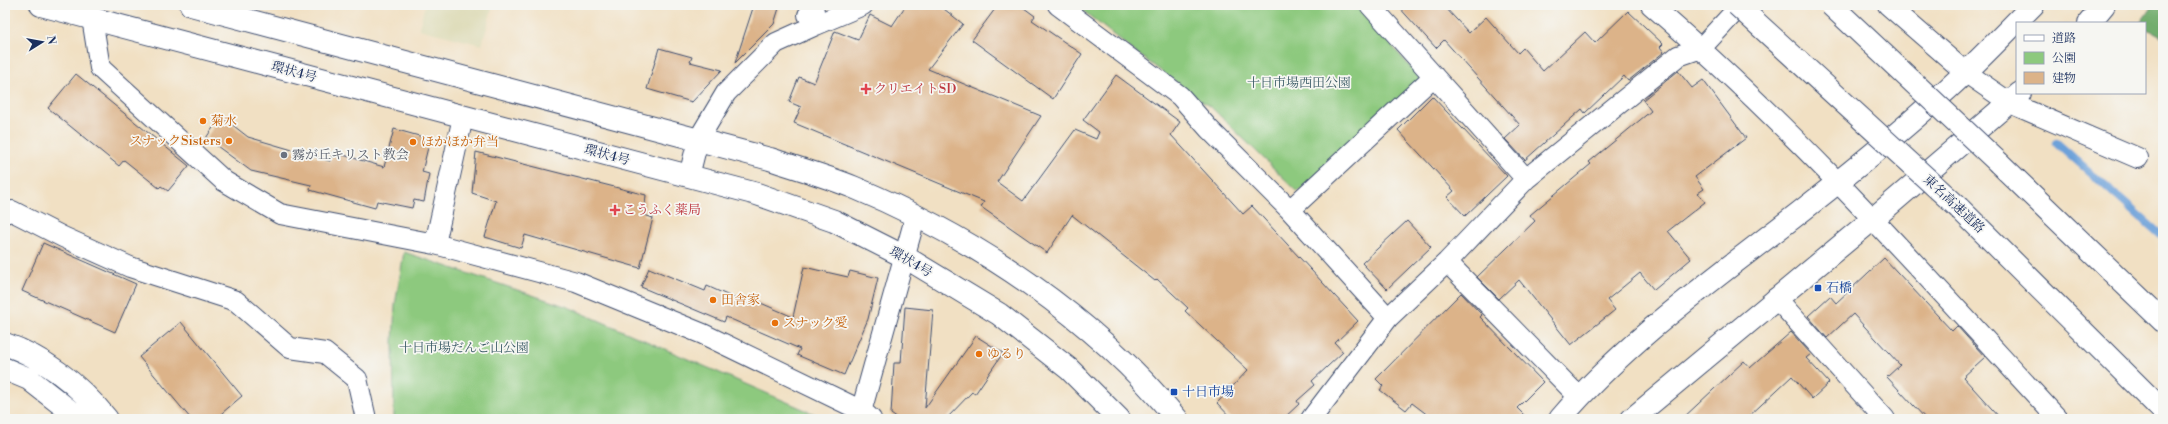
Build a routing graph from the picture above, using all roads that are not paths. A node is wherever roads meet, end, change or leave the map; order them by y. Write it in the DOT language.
graph roads {
  1 [pos="41,5"];
  2 [pos="191,5"];
  3 [pos="800,5"];
  4 [pos="813,5"];
  5 [pos="863,5"];
  6 [pos="1058,5"];
  7 [pos="1370,5"];
  8 [pos="1650,5"];
  9 [pos="1737,5"];
  10 [pos="1741,5"];
  11 [pos="1831,5"];
  12 [pos="1888,5"];
  13 [pos="2033,5"];
  14 [pos="2104,5"];
  15 [pos="213,8"];
  16 [pos="92,18"];
  17 [pos="2090,22"];
  18 [pos="816,25"];
  19 [pos="1700,48"];
  20 [pos="1965,72"];
  21 [pos="1434,76"];
  22 [pos="2015,98"];
  23 [pos="463,118"];
  24 [pos="698,140"];
  25 [pos="2138,158"];
  26 [pos="689,176"];
  27 [pos="1526,179"];
  28 [pos="1838,182"];
  29 [pos="1290,210"];
  30 [pos="5,213"];
  31 [pos="916,215"];
  32 [pos="1873,219"];
  33 [pos="435,244"];
  34 [pos="905,257"];
  35 [pos="1447,262"];
  36 [pos="1776,298"];
  37 [pos="1388,318"];
  38 [pos="2163,321"];
  39 [pos="5,344"];
  40 [pos="5,368"];
  41 [pos="1579,397"];
  42 [pos="2163,411"];
  43 [pos="864,416"];
  44 [pos="80,419"];
  45 [pos="107,419"];
  46 [pos="366,419"];
  47 [pos="1119,419"];
  48 [pos="1177,419"];
  49 [pos="1311,419"];
  50 [pos="1560,419"];
  51 [pos="1632,419"];
  52 [pos="1885,419"];
  53 [pos="2058,419"];
  1 -- 16 [label="main road, 環状4号"];
  2 -- 15 [label="main road"];
  3 -- 18 [label="street"];
  4 -- 18 [label="street"];
  5 -- 18 [label="street"];
  6 -- 29 [label="street"];
  7 -- 21 [label="street"];
  8 -- 19 [label="street"];
  9 -- 42 [label="main road, 東名高速道路, bridge"];
  10 -- 19 [label="street"];
  11 -- 38 [label="main road, bridge"];
  12 -- 20 [label="street"];
  13 -- 20 [label="main road"];
  14 -- 17 [label="main road"];
  15 -- 24 [label="main road"];
  16 -- 23 [label="main road, 環状4号"];
  16 -- 33 [label="street"];
  18 -- 24 [label="street"];
  19 -- 27 [label="street"];
  19 -- 28 [label="street"];
  20 -- 22 [label="street"];
  20 -- 28 [label="main road"];
  21 -- 27 [label="street"];
  21 -- 29 [label="street"];
  22 -- 25 [label="street"];
  22 -- 32 [label="main road"];
  23 -- 26 [label="main road, 環状4号"];
  23 -- 33 [label="street"];
  24 -- 26 [label="street"];
  24 -- 31 [label="main road"];
  26 -- 34 [label="main road, 環状4号"];
  27 -- 35 [label="street"];
  28 -- 32 [label="street"];
  28 -- 41 [label="main road"];
  29 -- 37 [label="street"];
  30 -- 46 [label="street"];
  31 -- 34 [label="street"];
  31 -- 48 [label="main road"];
  32 -- 36 [label="main road"];
  32 -- 53 [label="street"];
  33 -- 43 [label="street"];
  34 -- 43 [label="street"];
  34 -- 47 [label="main road, 環状4号"];
  35 -- 37 [label="street"];
  35 -- 41 [label="street"];
  36 -- 51 [label="main road"];
  36 -- 52 [label="street"];
  37 -- 49 [label="street"];
  39 -- 45 [label="main road"];
  40 -- 44 [label="main road"];
  41 -- 50 [label="main road"];
}
